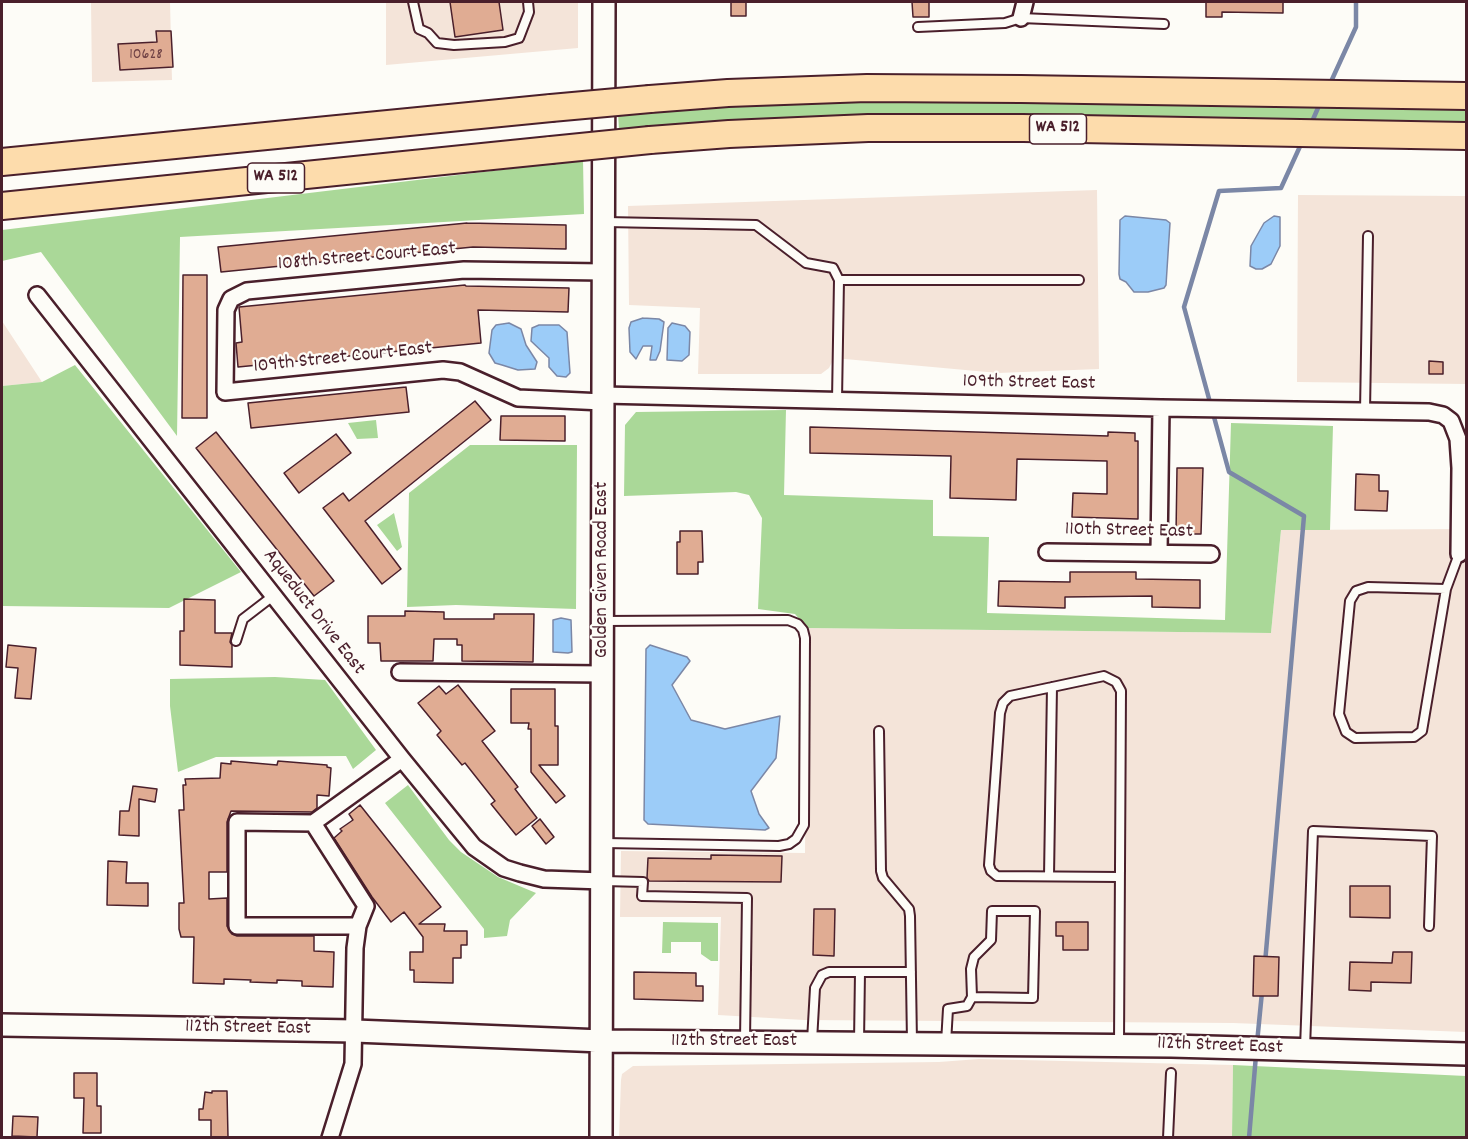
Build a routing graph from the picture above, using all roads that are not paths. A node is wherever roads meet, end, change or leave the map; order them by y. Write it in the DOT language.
graph roads {
  1 [pos="414,2"];
  2 [pos="528,2"];
  3 [pos="604,2"];
  4 [pos="1025,2"];
  5 [pos="1021,18"];
  6 [pos="1164,24"];
  7 [pos="918,27"];
  8 [pos="1467,96"];
  9 [pos="1467,136"];
  10 [pos="2,162"];
  11 [pos="2,206"];
  12 [pos="604,222"];
  13 [pos="1368,236"];
  14 [pos="603,272"];
  15 [pos="839,280"];
  16 [pos="1079,280"];
  17 [pos="37,295"];
  18 [pos="225,392"];
  19 [pos="603,398"];
  20 [pos="837,400"];
  21 [pos="1161,408"];
  22 [pos="1365,411"];
  23 [pos="1047,552"];
  24 [pos="1160,552"];
  25 [pos="1211,554"];
  26 [pos="1459,554"];
  27 [pos="1446,589"];
  28 [pos="273,596"];
  29 [pos="603,621"];
  30 [pos="236,641"];
  31 [pos="400,672"];
  32 [pos="603,674"];
  33 [pos="1052,687"];
  34 [pos="879,731"];
  35 [pos="396,764"];
  36 [pos="313,823"];
  37 [pos="603,843"];
  38 [pos="1049,876"];
  39 [pos="1119,877"];
  40 [pos="603,881"];
  41 [pos="358,926"];
  42 [pos="1429,926"];
  43 [pos="860,972"];
  44 [pos="911,972"];
  45 [pos="972,997"];
  46 [pos="2,1025"];
  47 [pos="355,1031"];
  48 [pos="602,1041"];
  49 [pos="746,1042"];
  50 [pos="812,1043"];
  51 [pos="859,1043"];
  52 [pos="912,1043"];
  53 [pos="946,1044"];
  54 [pos="1119,1045"];
  55 [pos="1305,1050"];
  56 [pos="1467,1054"];
  57 [pos="1170,1073"];
  58 [pos="330,1137"];
  59 [pos="601,1137"];
  60 [pos="1168,1137"];
  1 -- 2 [label="lane"];
  3 -- 12 [label="main road, Golden Given Road East"];
  4 -- 5 [label="street"];
  5 -- 6 [label="lane"];
  5 -- 7 [label="lane"];
  8 -- 10 [label="highway, WA 512, bridge"];
  9 -- 11 [label="highway, WA 512, bridge"];
  12 -- 14 [label="main road, Golden Given Road East"];
  12 -- 15 [label="lane"];
  13 -- 22 [label="lane"];
  14 -- 18 [label="street, 108th Street Court East"];
  14 -- 19 [label="main road, Golden Given Road East"];
  15 -- 16 [label="lane"];
  15 -- 20 [label="lane"];
  17 -- 28 [label="street, Aqueduct Drive East"];
  18 -- 19 [label="street, 109th Street Court East"];
  19 -- 20 [label="street, 109th Street East"];
  19 -- 29 [label="main road, Golden Given Road East"];
  20 -- 21 [label="street, 109th Street East"];
  21 -- 22 [label="street, 109th Street East"];
  21 -- 24 [label="street"];
  22 -- 26 [label="street, 109th Street East"];
  23 -- 24 [label="street, 110th Street East"];
  24 -- 25 [label="street, 110th Street East"];
  26 -- 27 [label="lane"];
  27 -- 27 [label="lane"];
  28 -- 30 [label="lane"];
  28 -- 35 [label="street, Aqueduct Drive East"];
  29 -- 32 [label="main road, Golden Given Road East"];
  29 -- 37 [label="lane"];
  31 -- 32 [label="street"];
  32 -- 37 [label="main road, Golden Given Road East"];
  33 -- 38 [label="lane"];
  33 -- 38 [label="lane"];
  33 -- 39 [label="lane"];
  34 -- 44 [label="lane"];
  35 -- 36 [label="street"];
  35 -- 40 [label="street, Aqueduct Drive East"];
  36 -- 41 [label="street"];
  36 -- 41 [label="street"];
  37 -- 40 [label="main road, Golden Given Road East"];
  38 -- 39 [label="lane"];
  39 -- 54 [label="lane"];
  40 -- 48 [label="main road, Golden Given Road East"];
  40 -- 49 [label="lane"];
  41 -- 47 [label="street"];
  42 -- 55 [label="lane"];
  43 -- 44 [label="lane"];
  43 -- 50 [label="lane"];
  43 -- 51 [label="lane"];
  44 -- 52 [label="lane"];
  45 -- 45 [label="lane"];
  45 -- 53 [label="lane"];
  46 -- 47 [label="main road, 112th Street East"];
  47 -- 48 [label="main road, 112th Street East"];
  47 -- 58 [label="street"];
  48 -- 49 [label="main road, 112th Street East"];
  48 -- 59 [label="main road, Golden Given Road East"];
  49 -- 50 [label="main road, 112th Street East"];
  50 -- 51 [label="main road, 112th Street East"];
  51 -- 52 [label="main road, 112th Street East"];
  52 -- 53 [label="main road, 112th Street East"];
  53 -- 54 [label="main road, 112th Street East"];
  54 -- 55 [label="main road, 112th Street East"];
  55 -- 56 [label="main road, 112th Street East"];
  57 -- 60 [label="lane"];
}
